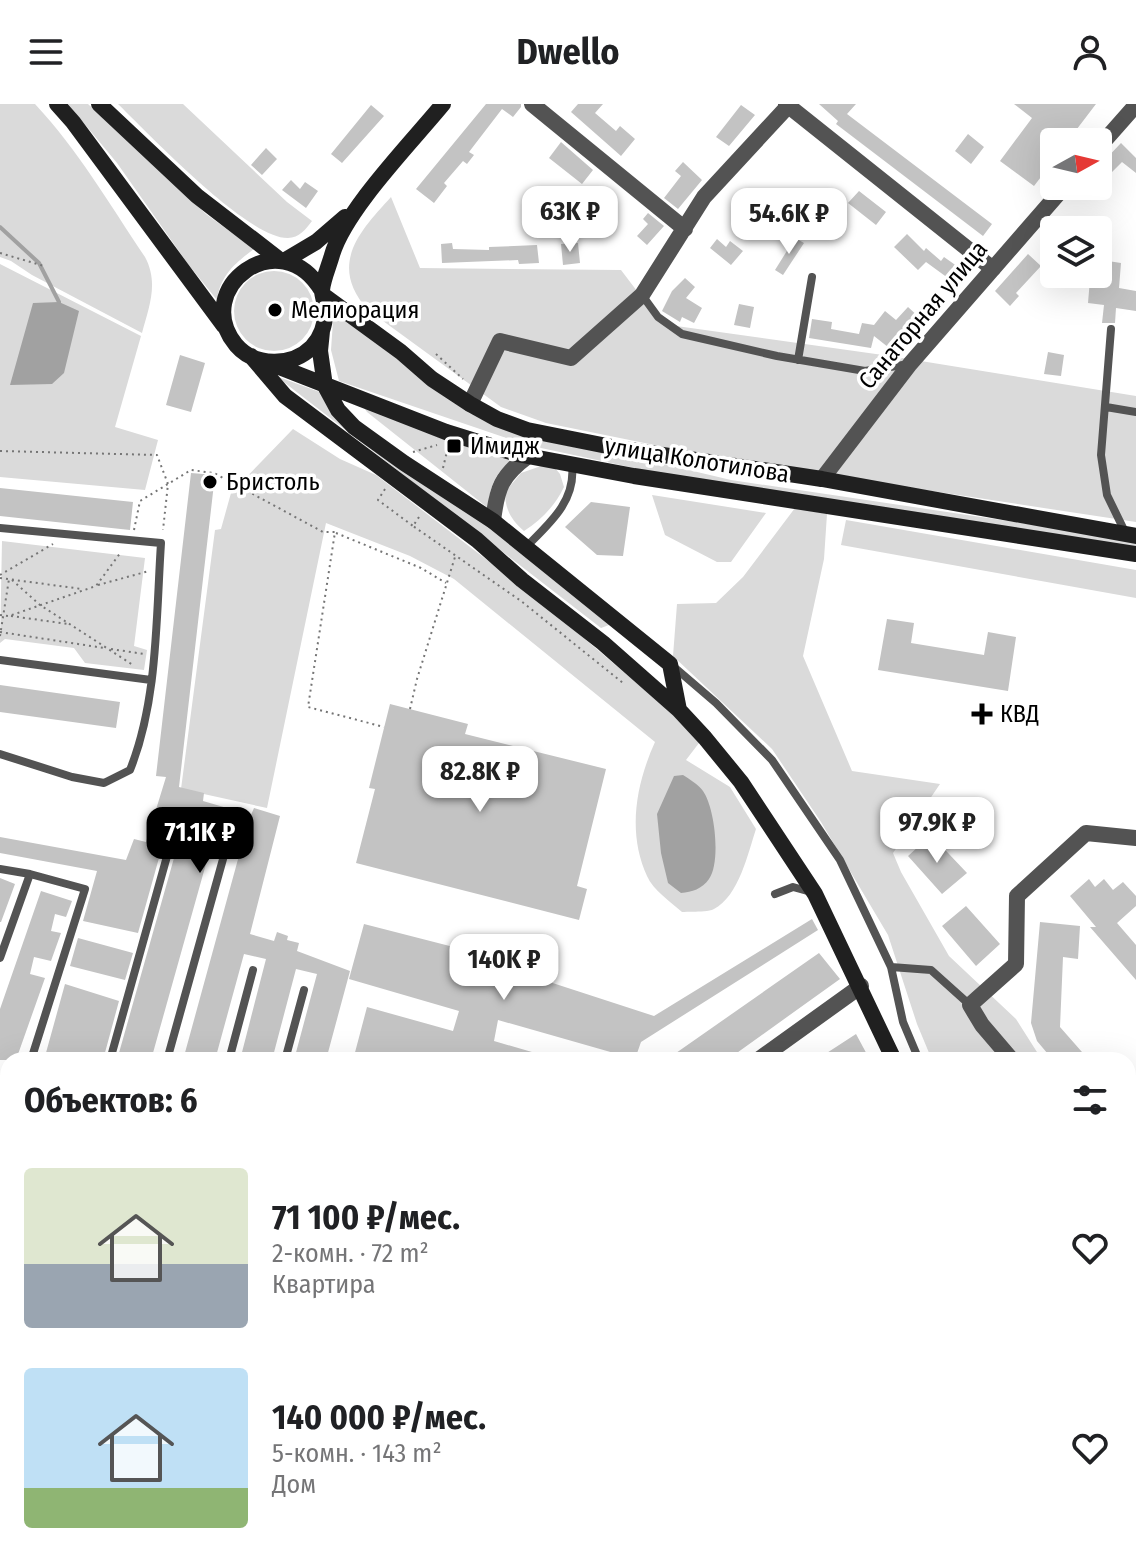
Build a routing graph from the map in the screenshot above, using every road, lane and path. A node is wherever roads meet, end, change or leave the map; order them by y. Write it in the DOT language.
graph roads {
  1 [pos="57,104"];
  2 [pos="99,104"];
  3 [pos="443,104"];
  4 [pos="532,104"];
  5 [pos="788,105"];
  6 [pos="1136,105"];
  7 [pos="1112,132"];
  8 [pos="1053,200"];
  9 [pos="362,203"];
  10 [pos="685,229"];
  11 [pos="0,253"];
  12 [pos="282,261"];
  13 [pos="44,266"];
  14 [pos="993,269"];
  15 [pos="812,277"];
  16 [pos="322,293"];
  17 [pos="642,295"];
  18 [pos="1111,329"];
  19 [pos="227,330"];
  20 [pos="322,331"];
  21 [pos="258,359"];
  22 [pos="798,360"];
  23 [pos="910,364"];
  24 [pos="325,386"];
  25 [pos="470,404"];
  26 [pos="1106,407"];
  27 [pos="1136,412"];
  28 [pos="0,451"];
  29 [pos="528,456"];
  30 [pos="572,464"];
  31 [pos="822,479"];
  32 [pos="228,480"];
  33 [pos="493,521"];
  34 [pos="0,528"];
  35 [pos="335,532"];
  36 [pos="67,535"];
  37 [pos="1131,535"];
  38 [pos="161,543"];
  39 [pos="526,547"];
  40 [pos="1136,554"];
  41 [pos="456,557"];
  42 [pos="159,568"];
  43 [pos="0,576"];
  44 [pos="10,580"];
  45 [pos="447,583"];
  46 [pos="96,586"];
  47 [pos="85,590"];
  48 [pos="9,616"];
  49 [pos="69,624"];
  50 [pos="0,633"];
  51 [pos="108,649"];
  52 [pos="153,656"];
  53 [pos="0,660"];
  54 [pos="670,664"];
  55 [pos="151,678"];
  56 [pos="410,709"];
  57 [pos="679,710"];
  58 [pos="384,727"];
  59 [pos="0,754"];
  60 [pos="178,817"];
  61 [pos="230,834"];
  62 [pos="1136,838"];
  63 [pos="0,869"];
  64 [pos="30,874"];
  65 [pos="775,894"];
  66 [pos="815,894"];
  67 [pos="0,958"];
  68 [pos="891,967"];
  69 [pos="253,970"];
  70 [pos="861,986"];
  71 [pos="304,990"];
  72 [pos="970,1005"];
  73 [pos="34,1052"];
  74 [pos="112,1052"];
  75 [pos="169,1052"];
  76 [pos="231,1052"];
  77 [pos="287,1052"];
  78 [pos="769,1052"];
  79 [pos="890,1052"];
  80 [pos="916,1052"];
  81 [pos="1005,1052"];
  1 -- 19 [label="main road, улица Колотилова"];
  2 -- 12 [label="main road, улица Колотилова"];
  3 -- 9 [label="main road"];
  4 -- 10 [label="street"];
  5 -- 10 [label="street"];
  5 -- 14 [label="street"];
  6 -- 7 [label="street"];
  8 -- 14 [label="street, Санаторная улица"];
  9 -- 12 [label="main road"];
  9 -- 16 [label="main road"];
  10 -- 17 [label="street"];
  11 -- 13 [label="path"];
  12 -- 16 [label="main road, улица Колотилова"];
  12 -- 19 [label="main road"];
  14 -- 23 [label="street, Санаторная улица"];
  15 -- 22 [label="lane"];
  16 -- 20 [label="main road"];
  16 -- 25 [label="main road, улица Колотилова"];
  17 -- 22 [label="lane"];
  17 -- 25 [label="street"];
  18 -- 26 [label="lane"];
  19 -- 21 [label="main road, улица Колотилова"];
  20 -- 21 [label="main road"];
  20 -- 24 [label="main road"];
  21 -- 24 [label="main road, улица Колотилова"];
  21 -- 57 [label="main road"];
  22 -- 23 [label="lane"];
  23 -- 31 [label="street, Санаторная улица"];
  24 -- 29 [label="main road, улица Колотилова"];
  24 -- 33 [label="main road"];
  25 -- 31 [label="main road, улица Колотилова"];
  26 -- 27 [label="lane"];
  26 -- 37 [label="lane"];
  28 -- 38 [label="path"];
  29 -- 30 [label="main road, улица Колотилова"];
  29 -- 33 [label="street"];
  30 -- 39 [label="lane"];
  30 -- 40 [label="main road, улица Колотилова"];
  31 -- 37 [label="main road, улица Колотилова"];
  32 -- 35 [label="path"];
  33 -- 39 [label="main road"];
  34 -- 36 [label="lane"];
  35 -- 45 [label="path"];
  35 -- 58 [label="path"];
  36 -- 38 [label="lane"];
  36 -- 43 [label="path"];
  38 -- 42 [label="lane"];
  39 -- 54 [label="main road"];
  41 -- 45 [label="path"];
  42 -- 46 [label="path"];
  42 -- 52 [label="lane"];
  43 -- 44 [label="path"];
  44 -- 47 [label="path"];
  44 -- 49 [label="path"];
  44 -- 50 [label="path"];
  45 -- 56 [label="path"];
  48 -- 49 [label="path"];
  49 -- 51 [label="path"];
  50 -- 51 [label="path"];
  51 -- 52 [label="path"];
  51 -- 55 [label="path"];
  52 -- 55 [label="lane"];
  53 -- 55 [label="lane"];
  54 -- 57 [label="main road"];
  54 -- 68 [label="lane"];
  55 -- 59 [label="lane"];
  57 -- 66 [label="main road"];
  60 -- 74 [label="lane"];
  61 -- 75 [label="lane"];
  62 -- 72 [label="street"];
  63 -- 64 [label="lane"];
  64 -- 67 [label="lane"];
  64 -- 73 [label="lane"];
  65 -- 66 [label="lane"];
  66 -- 70 [label="main road"];
  68 -- 72 [label="lane"];
  68 -- 80 [label="lane"];
  69 -- 76 [label="lane"];
  70 -- 78 [label="street"];
  70 -- 79 [label="main road"];
  71 -- 77 [label="lane"];
  72 -- 81 [label="street"];
}
